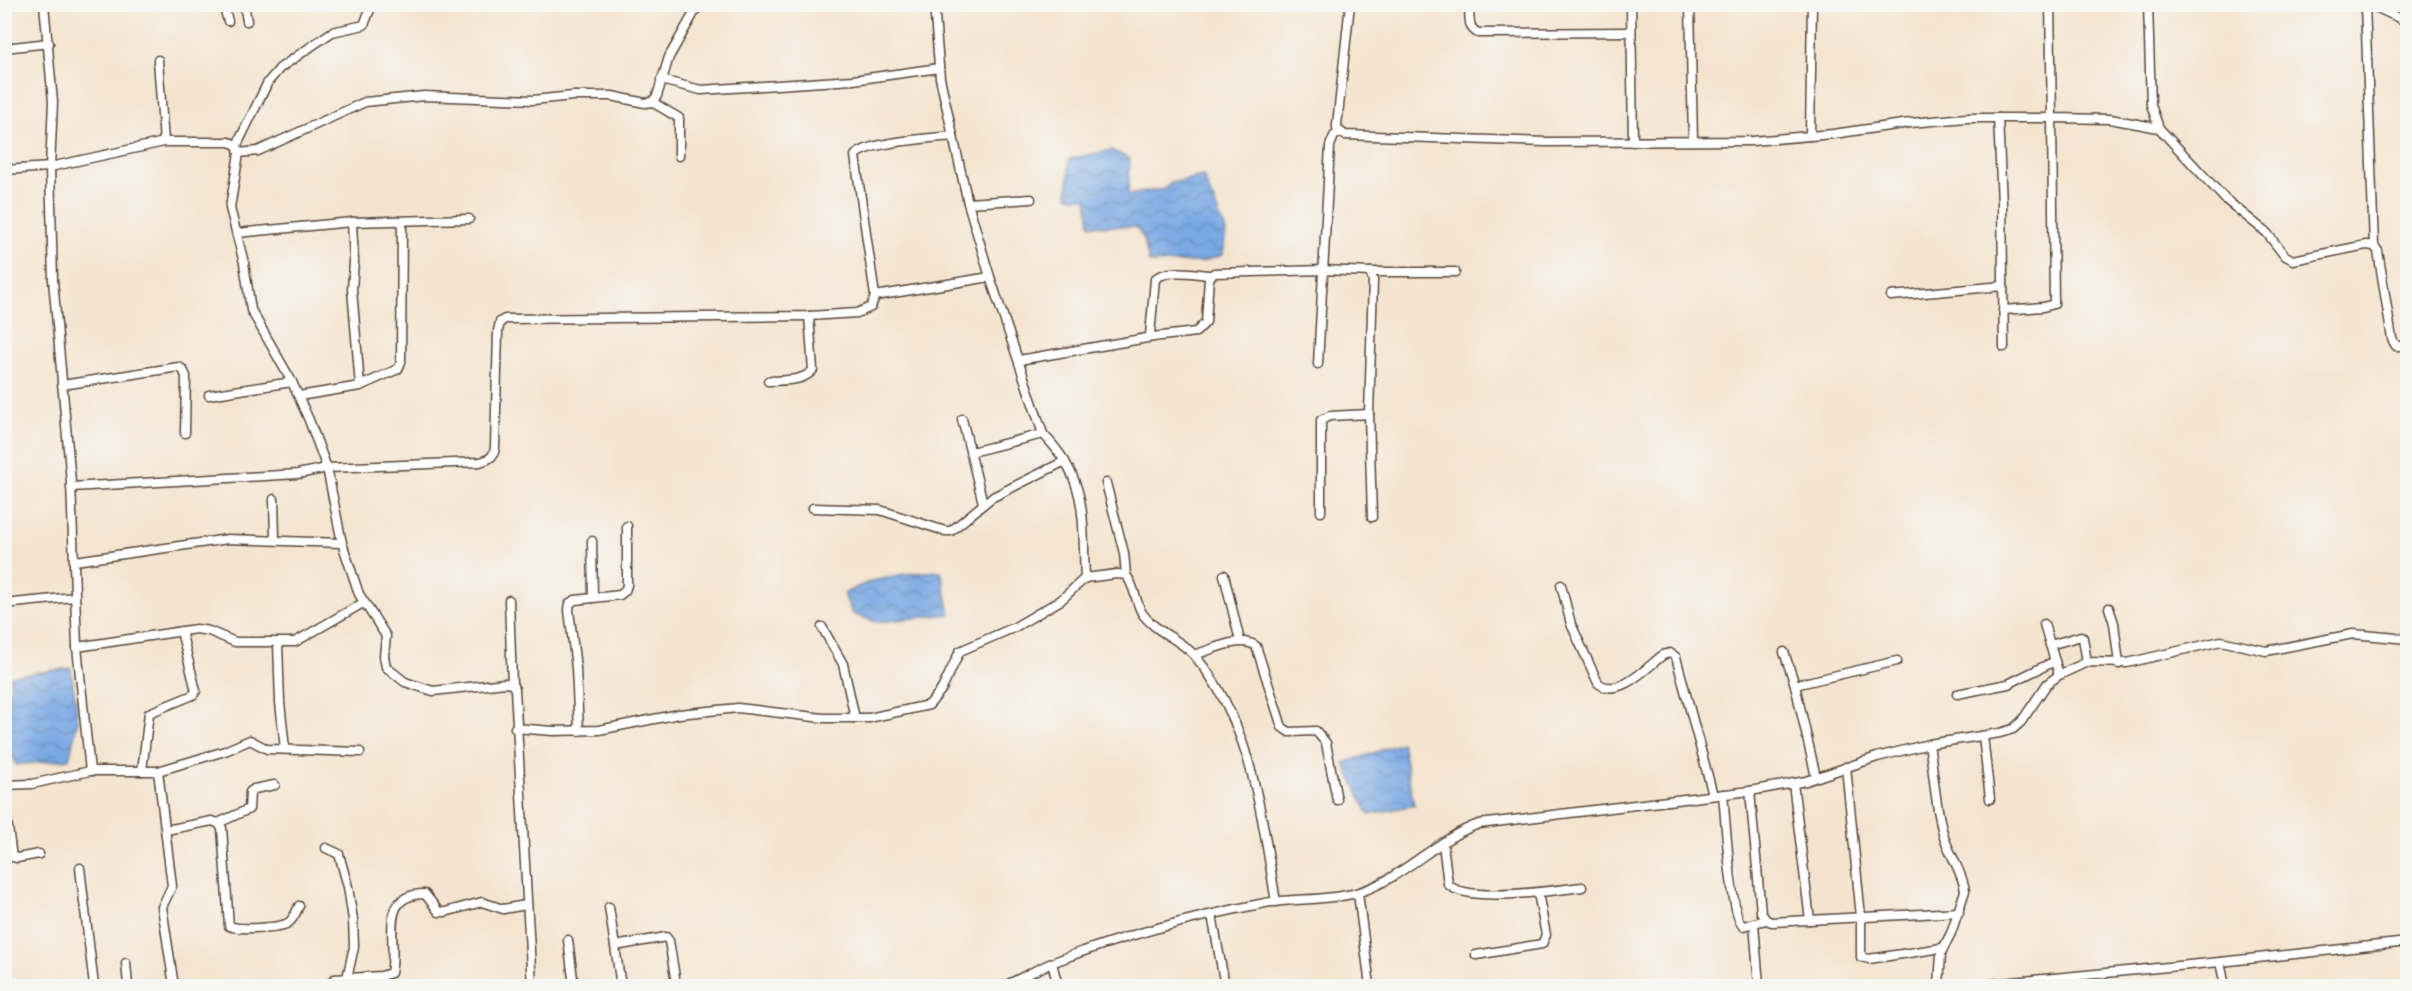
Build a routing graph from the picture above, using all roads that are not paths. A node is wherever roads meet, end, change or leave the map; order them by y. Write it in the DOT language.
graph roads {
  1 [pos="44,4"];
  2 [pos="223,4"];
  3 [pos="244,4"];
  4 [pos="372,4"];
  5 [pos="699,4"];
  6 [pos="934,4"];
  7 [pos="1350,4"];
  8 [pos="1469,4"];
  9 [pos="1631,4"];
  10 [pos="1690,4"];
  11 [pos="1812,4"];
  12 [pos="2050,4"];
  13 [pos="2148,4"];
  14 [pos="2367,4"];
  15 [pos="228,21"];
  16 [pos="247,21"];
  17 [pos="2408,22"];
  18 [pos="1631,32"];
  19 [pos="49,43"];
  20 [pos="4,48"];
  21 [pos="158,60"];
  22 [pos="939,68"];
  23 [pos="661,80"];
  24 [pos="652,102"];
  25 [pos="1998,118"];
  26 [pos="2052,118"];
  27 [pos="2159,128"];
  28 [pos="1340,133"];
  29 [pos="953,136"];
  30 [pos="1810,136"];
  31 [pos="1693,141"];
  32 [pos="164,142"];
  33 [pos="1633,142"];
  34 [pos="238,149"];
  35 [pos="679,156"];
  36 [pos="50,167"];
  37 [pos="4,170"];
  38 [pos="1031,199"];
  39 [pos="968,203"];
  40 [pos="469,219"];
  41 [pos="352,222"];
  42 [pos="402,222"];
  43 [pos="237,233"];
  44 [pos="2374,246"];
  45 [pos="1323,270"];
  46 [pos="1370,272"];
  47 [pos="1455,272"];
  48 [pos="1210,275"];
  49 [pos="990,277"];
  50 [pos="2003,286"];
  51 [pos="875,296"];
  52 [pos="1891,296"];
  53 [pos="2003,310"];
  54 [pos="809,316"];
  55 [pos="1153,336"];
  56 [pos="2408,346"];
  57 [pos="2004,347"];
  58 [pos="1019,360"];
  59 [pos="1318,364"];
  60 [pos="768,381"];
  61 [pos="292,382"];
  62 [pos="62,385"];
  63 [pos="360,386"];
  64 [pos="209,395"];
  65 [pos="299,396"];
  66 [pos="1369,414"];
  67 [pos="962,419"];
  68 [pos="185,433"];
  69 [pos="1043,434"];
  70 [pos="970,452"];
  71 [pos="1065,461"];
  72 [pos="327,468"];
  73 [pos="1106,483"];
  74 [pos="71,487"];
  75 [pos="274,500"];
  76 [pos="983,503"];
  77 [pos="813,508"];
  78 [pos="1321,512"];
  79 [pos="1372,517"];
  80 [pos="627,526"];
  81 [pos="275,539"];
  82 [pos="592,541"];
  83 [pos="342,543"];
  84 [pos="75,561"];
  85 [pos="1126,575"];
  86 [pos="1224,575"];
  87 [pos="1085,578"];
  88 [pos="1562,585"];
  89 [pos="74,597"];
  90 [pos="593,598"];
  91 [pos="509,600"];
  92 [pos="363,603"];
  93 [pos="4,604"];
  94 [pos="2109,608"];
  95 [pos="2044,624"];
  96 [pos="822,627"];
  97 [pos="181,632"];
  98 [pos="2408,639"];
  99 [pos="1240,641"];
  100 [pos="278,644"];
  101 [pos="2050,645"];
  102 [pos="76,647"];
  103 [pos="1784,652"];
  104 [pos="1194,655"];
  105 [pos="1897,661"];
  106 [pos="2055,661"];
  107 [pos="2087,662"];
  108 [pos="2119,664"];
  109 [pos="2059,675"];
  110 [pos="512,684"];
  111 [pos="1795,685"];
  112 [pos="1957,694"];
  113 [pos="855,718"];
  114 [pos="515,728"];
  115 [pos="579,731"];
  116 [pos="1983,736"];
  117 [pos="1929,744"];
  118 [pos="285,749"];
  119 [pos="360,752"];
  120 [pos="1846,767"];
  121 [pos="90,771"];
  122 [pos="142,771"];
  123 [pos="158,771"];
  124 [pos="1816,777"];
  125 [pos="1793,783"];
  126 [pos="274,784"];
  127 [pos="5,785"];
  128 [pos="1750,791"];
  129 [pos="1723,794"];
  130 [pos="1713,795"];
  131 [pos="1990,799"];
  132 [pos="1337,800"];
  133 [pos="218,823"];
  134 [pos="166,830"];
  135 [pos="1443,844"];
  136 [pos="326,848"];
  137 [pos="39,854"];
  138 [pos="80,868"];
  139 [pos="1582,887"];
  140 [pos="1358,893"];
  141 [pos="1538,893"];
  142 [pos="1276,902"];
  143 [pos="526,905"];
  144 [pos="299,906"];
  145 [pos="609,908"];
  146 [pos="1959,912"];
  147 [pos="1212,915"];
  148 [pos="1861,916"];
  149 [pos="1766,920"];
  150 [pos="1810,920"];
  151 [pos="1754,923"];
  152 [pos="568,940"];
  153 [pos="2408,942"];
  154 [pos="615,946"];
  155 [pos="1942,948"];
  156 [pos="1476,955"];
  157 [pos="2220,962"];
  158 [pos="126,963"];
  159 [pos="1052,963"];
  160 [pos="675,977"];
  161 [pos="347,978"];
  162 [pos="94,987"];
  163 [pos="128,987"];
  164 [pos="174,987"];
  165 [pos="328,987"];
  166 [pos="532,987"];
  167 [pos="574,987"];
  168 [pos="621,987"];
  169 [pos="1005,987"];
  170 [pos="1058,987"];
  171 [pos="1225,987"];
  172 [pos="1370,987"];
  173 [pos="1759,987"];
  174 [pos="1796,987"];
  175 [pos="1825,987"];
  176 [pos="1939,987"];
  177 [pos="1971,987"];
  178 [pos="2225,987"];
  1 -- 19 [label="street"];
  2 -- 15 [label="street"];
  3 -- 16 [label="street"];
  4 -- 34 [label="street"];
  5 -- 23 [label="street"];
  6 -- 22 [label="street"];
  7 -- 28 [label="street"];
  8 -- 18 [label="street"];
  9 -- 18 [label="street"];
  10 -- 31 [label="street"];
  11 -- 30 [label="street"];
  12 -- 26 [label="street"];
  13 -- 27 [label="street"];
  14 -- 17 [label="street"];
  14 -- 44 [label="street"];
  18 -- 33 [label="street"];
  19 -- 20 [label="street"];
  19 -- 36 [label="street"];
  21 -- 32 [label="street"];
  22 -- 23 [label="street"];
  22 -- 29 [label="street"];
  23 -- 24 [label="street"];
  24 -- 34 [label="street"];
  24 -- 35 [label="street"];
  25 -- 26 [label="street"];
  25 -- 30 [label="street"];
  25 -- 50 [label="street"];
  26 -- 27 [label="street"];
  26 -- 53 [label="street"];
  27 -- 44 [label="street"];
  28 -- 33 [label="street"];
  28 -- 45 [label="street"];
  29 -- 39 [label="street"];
  29 -- 51 [label="street"];
  30 -- 31 [label="street"];
  31 -- 33 [label="street"];
  32 -- 34 [label="street"];
  32 -- 36 [label="street"];
  34 -- 43 [label="street"];
  36 -- 37 [label="street"];
  36 -- 62 [label="street"];
  38 -- 39 [label="street"];
  39 -- 49 [label="street"];
  40 -- 42 [label="street"];
  41 -- 42 [label="street"];
  41 -- 43 [label="street"];
  41 -- 63 [label="street"];
  42 -- 63 [label="street"];
  43 -- 61 [label="street"];
  44 -- 56 [label="street"];
  45 -- 46 [label="street"];
  45 -- 48 [label="street"];
  45 -- 59 [label="street"];
  46 -- 47 [label="street"];
  46 -- 66 [label="street"];
  48 -- 55 [label="street"];
  48 -- 55 [label="street"];
  49 -- 51 [label="street"];
  49 -- 58 [label="street"];
  50 -- 52 [label="street"];
  50 -- 53 [label="street"];
  51 -- 54 [label="street"];
  53 -- 57 [label="street"];
  54 -- 60 [label="street"];
  54 -- 72 [label="street"];
  55 -- 58 [label="street"];
  58 -- 69 [label="street"];
  61 -- 64 [label="street"];
  61 -- 65 [label="street"];
  62 -- 68 [label="street"];
  62 -- 74 [label="street"];
  63 -- 65 [label="street"];
  65 -- 72 [label="street"];
  66 -- 78 [label="street"];
  66 -- 79 [label="street"];
  67 -- 70 [label="street"];
  69 -- 70 [label="street"];
  69 -- 71 [label="street"];
  70 -- 76 [label="street"];
  71 -- 76 [label="street"];
  71 -- 87 [label="street"];
  72 -- 74 [label="street"];
  72 -- 83 [label="street"];
  73 -- 85 [label="street"];
  74 -- 84 [label="street"];
  75 -- 81 [label="street"];
  76 -- 77 [label="street"];
  80 -- 90 [label="street"];
  81 -- 83 [label="street"];
  81 -- 84 [label="street"];
  82 -- 90 [label="street"];
  83 -- 92 [label="street"];
  84 -- 89 [label="street"];
  85 -- 87 [label="street"];
  85 -- 104 [label="street"];
  86 -- 99 [label="street"];
  87 -- 113 [label="street"];
  88 -- 130 [label="street"];
  89 -- 93 [label="street"];
  89 -- 102 [label="street"];
  90 -- 115 [label="street"];
  91 -- 110 [label="street"];
  92 -- 100 [label="street"];
  92 -- 110 [label="street"];
  94 -- 108 [label="street"];
  95 -- 101 [label="street"];
  96 -- 113 [label="street"];
  97 -- 100 [label="street"];
  97 -- 102 [label="street"];
  97 -- 122 [label="street"];
  98 -- 108 [label="street"];
  99 -- 104 [label="street"];
  99 -- 132 [label="street"];
  100 -- 118 [label="street"];
  101 -- 106 [label="street"];
  101 -- 107 [label="street"];
  102 -- 121 [label="street"];
  103 -- 111 [label="street"];
  104 -- 142 [label="street"];
  105 -- 111 [label="street"];
  106 -- 109 [label="street"];
  106 -- 112 [label="street"];
  107 -- 108 [label="street"];
  107 -- 109 [label="street"];
  109 -- 116 [label="street"];
  110 -- 114 [label="street"];
  111 -- 124 [label="street"];
  113 -- 115 [label="street"];
  114 -- 115 [label="street"];
  114 -- 143 [label="street"];
  116 -- 117 [label="street"];
  116 -- 131 [label="street"];
  117 -- 120 [label="street"];
  117 -- 146 [label="street"];
  118 -- 119 [label="street"];
  118 -- 123 [label="street"];
  120 -- 124 [label="street"];
  120 -- 148 [label="street"];
  121 -- 122 [label="street"];
  121 -- 127 [label="street"];
  122 -- 123 [label="street"];
  123 -- 134 [label="street"];
  124 -- 125 [label="street"];
  125 -- 128 [label="street"];
  125 -- 150 [label="street"];
  126 -- 133 [label="street"];
  127 -- 137 [label="street"];
  128 -- 129 [label="street"];
  128 -- 149 [label="street"];
  129 -- 130 [label="street"];
  129 -- 151 [label="street"];
  130 -- 135 [label="street"];
  133 -- 134 [label="street"];
  133 -- 144 [label="street"];
  134 -- 164 [label="street"];
  135 -- 140 [label="street"];
  135 -- 141 [label="street"];
  136 -- 161 [label="street"];
  138 -- 162 [label="street"];
  139 -- 141 [label="street"];
  140 -- 142 [label="street"];
  140 -- 172 [label="street"];
  141 -- 156 [label="street"];
  142 -- 147 [label="street"];
  143 -- 161 [label="street"];
  143 -- 166 [label="street"];
  145 -- 154 [label="street"];
  146 -- 148 [label="street"];
  146 -- 155 [label="street"];
  147 -- 159 [label="street"];
  147 -- 171 [label="street"];
  148 -- 150 [label="street"];
  148 -- 155 [label="street"];
  149 -- 150 [label="street"];
  149 -- 151 [label="street"];
  151 -- 173 [label="street"];
  152 -- 167 [label="street"];
  153 -- 157 [label="street"];
  154 -- 160 [label="street"];
  154 -- 168 [label="street"];
  155 -- 176 [label="street"];
  157 -- 177 [label="street"];
  157 -- 178 [label="street"];
  158 -- 163 [label="street"];
  159 -- 169 [label="street"];
  159 -- 170 [label="street"];
  161 -- 165 [label="street"];
  174 -- 175 [label="street"];
}
